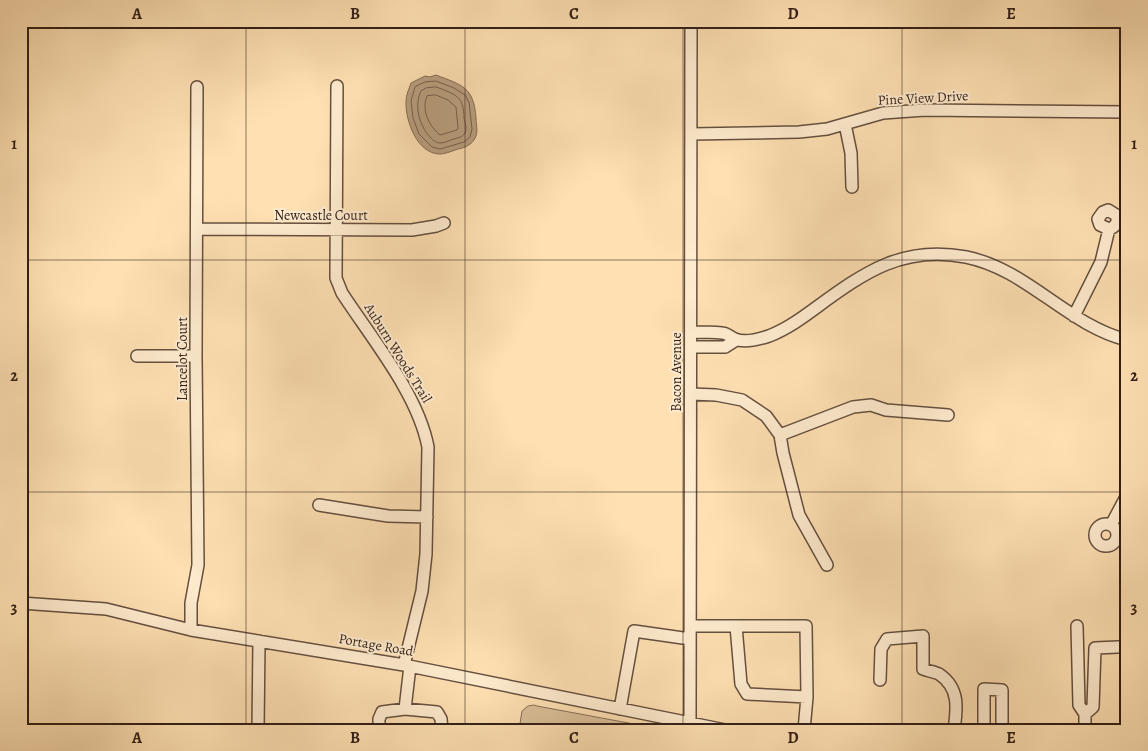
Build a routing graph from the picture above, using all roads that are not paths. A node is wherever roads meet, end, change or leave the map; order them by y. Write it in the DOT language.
graph roads {
  1 [pos="691,21"];
  2 [pos="338,86"];
  3 [pos="197,87"];
  4 [pos="1127,112"];
  5 [pos="845,124"];
  6 [pos="692,134"];
  7 [pos="852,187"];
  8 [pos="444,222"];
  9 [pos="197,229"];
  10 [pos="1109,229"];
  11 [pos="336,230"];
  12 [pos="1074,316"];
  13 [pos="691,332"];
  14 [pos="736,340"];
  15 [pos="1127,340"];
  16 [pos="691,347"];
  17 [pos="137,356"];
  18 [pos="196,356"];
  19 [pos="691,394"];
  20 [pos="948,415"];
  21 [pos="780,435"];
  22 [pos="1127,495"];
  23 [pos="319,504"];
  24 [pos="427,517"];
  25 [pos="1111,525"];
  26 [pos="827,565"];
  27 [pos="21,604"];
  28 [pos="690,626"];
  29 [pos="736,626"];
  30 [pos="1077,626"];
  31 [pos="191,630"];
  32 [pos="690,639"];
  33 [pos="259,640"];
  34 [pos="1118,647"];
  35 [pos="407,666"];
  36 [pos="880,680"];
  37 [pos="807,697"];
  38 [pos="405,708"];
  39 [pos="620,709"];
  40 [pos="1085,714"];
  41 [pos="690,723"];
  42 [pos="258,730"];
  43 [pos="379,730"];
  44 [pos="442,730"];
  45 [pos="725,730"];
  46 [pos="804,730"];
  47 [pos="954,730"];
  48 [pos="984,730"];
  49 [pos="1002,730"];
  50 [pos="1085,730"];
  1 -- 6 [label="street, Bacon Avenue"];
  2 -- 11 [label="street, Auburn Woods Trail"];
  3 -- 9 [label="street, Lancelot Court"];
  4 -- 5 [label="street, Pine View Drive"];
  5 -- 6 [label="street, Pine View Drive"];
  5 -- 7 [label="street"];
  6 -- 13 [label="street, Bacon Avenue"];
  8 -- 11 [label="street, Newcastle Court"];
  9 -- 11 [label="street, Newcastle Court"];
  9 -- 18 [label="street, Lancelot Court"];
  10 -- 12 [label="street"];
  11 -- 24 [label="street, Auburn Woods Trail"];
  12 -- 14 [label="street"];
  12 -- 15 [label="street"];
  13 -- 14 [label="street"];
  13 -- 16 [label="street, Bacon Avenue"];
  14 -- 16 [label="street"];
  16 -- 19 [label="street, Bacon Avenue"];
  17 -- 18 [label="street"];
  18 -- 31 [label="street, Lancelot Court"];
  19 -- 21 [label="street"];
  19 -- 28 [label="street, Bacon Avenue"];
  20 -- 21 [label="street"];
  21 -- 26 [label="street"];
  22 -- 25 [label="street"];
  23 -- 24 [label="street"];
  24 -- 35 [label="street, Auburn Woods Trail"];
  27 -- 31 [label="street, Portage Road"];
  28 -- 29 [label="street"];
  28 -- 32 [label="street, Bacon Avenue"];
  29 -- 37 [label="street"];
  29 -- 37 [label="street"];
  30 -- 40 [label="street"];
  31 -- 33 [label="street, Portage Road"];
  32 -- 39 [label="street"];
  32 -- 41 [label="street, Bacon Avenue"];
  33 -- 35 [label="street, Portage Road"];
  33 -- 42 [label="street"];
  34 -- 40 [label="street"];
  35 -- 38 [label="street, Auburn Woods Trail"];
  35 -- 39 [label="street, Portage Road"];
  36 -- 47 [label="street"];
  37 -- 46 [label="street"];
  38 -- 43 [label="street"];
  38 -- 44 [label="street"];
  39 -- 41 [label="street, Portage Road"];
  40 -- 50 [label="street"];
  41 -- 45 [label="street, Portage Road"];
  48 -- 49 [label="street"];
}
